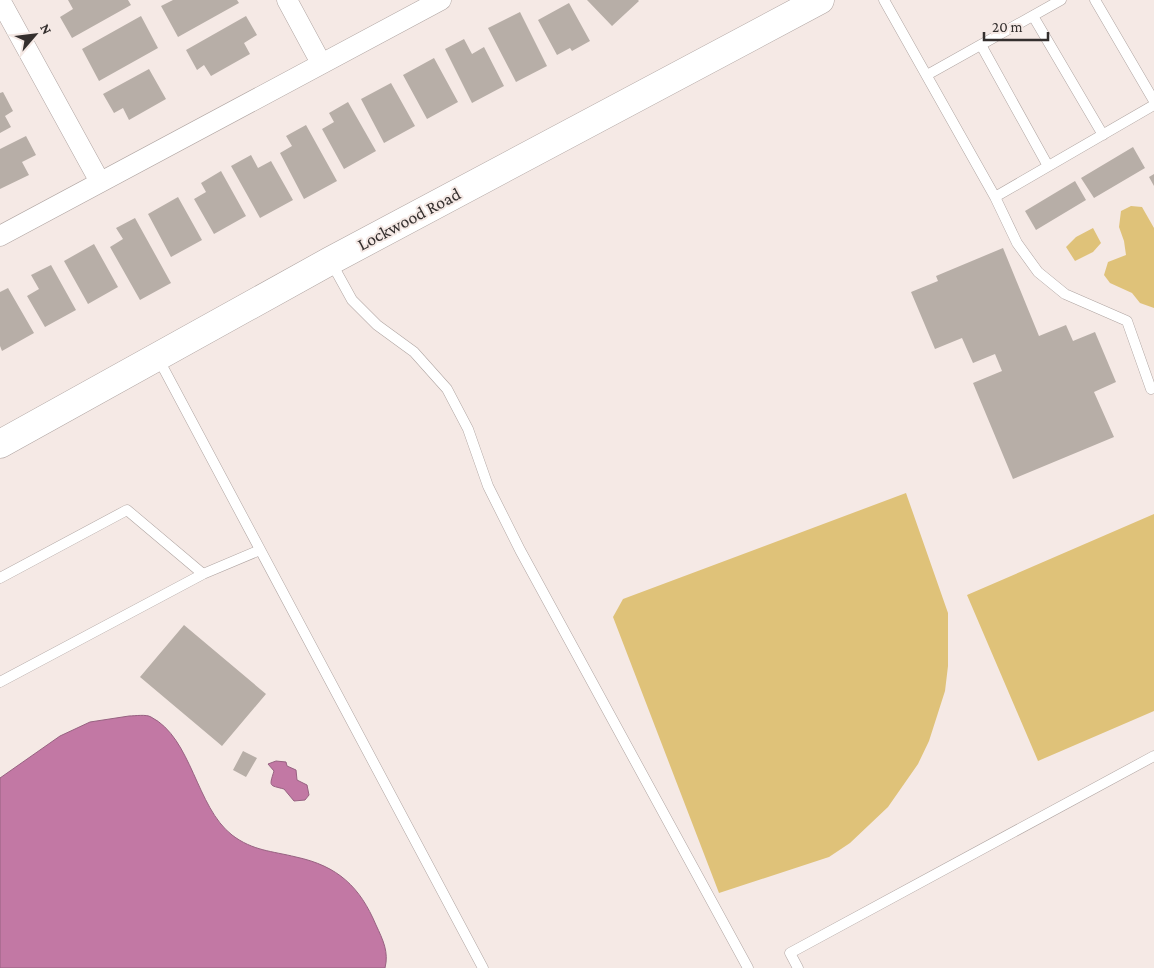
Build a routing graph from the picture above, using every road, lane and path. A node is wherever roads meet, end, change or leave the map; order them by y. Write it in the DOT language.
graph roads {
  1 [pos="0,0"];
  2 [pos="287,0"];
  3 [pos="441,0"];
  4 [pos="820,0"];
  5 [pos="884,0"];
  6 [pos="1061,0"];
  7 [pos="1095,0"];
  8 [pos="1033,16"];
  9 [pos="981,45"];
  10 [pos="321,63"];
  11 [pos="927,75"];
  12 [pos="1154,101"];
  13 [pos="1154,105"];
  14 [pos="1103,134"];
  15 [pos="1048,166"];
  16 [pos="100,182"];
  17 [pos="995,197"];
  18 [pos="0,236"];
  19 [pos="330,261"];
  20 [pos="158,357"];
  21 [pos="1152,389"];
  22 [pos="0,444"];
  23 [pos="260,550"];
  24 [pos="203,574"];
  25 [pos="0,578"];
  26 [pos="0,682"];
  27 [pos="1154,756"];
  28 [pos="483,968"];
  29 [pos="748,968"];
  30 [pos="798,968"];
  1 -- 16 [label="street"];
  2 -- 10 [label="street"];
  3 -- 10 [label="street"];
  4 -- 19 [label="main road, Lockwood Road"];
  5 -- 11 [label="lane"];
  6 -- 8 [label="lane"];
  7 -- 12 [label="lane"];
  8 -- 9 [label="lane"];
  8 -- 14 [label="lane"];
  9 -- 11 [label="lane"];
  9 -- 15 [label="lane"];
  10 -- 16 [label="street"];
  11 -- 17 [label="lane"];
  13 -- 14 [label="lane"];
  14 -- 15 [label="lane"];
  15 -- 17 [label="lane"];
  16 -- 18 [label="street"];
  17 -- 21 [label="lane"];
  19 -- 20 [label="main road, Lockwood Road"];
  19 -- 29 [label="lane"];
  20 -- 22 [label="main road, Lockwood Road"];
  20 -- 23 [label="lane"];
  23 -- 24 [label="lane"];
  23 -- 28 [label="lane"];
  24 -- 25 [label="lane"];
  24 -- 26 [label="lane"];
  27 -- 30 [label="lane"];
}
